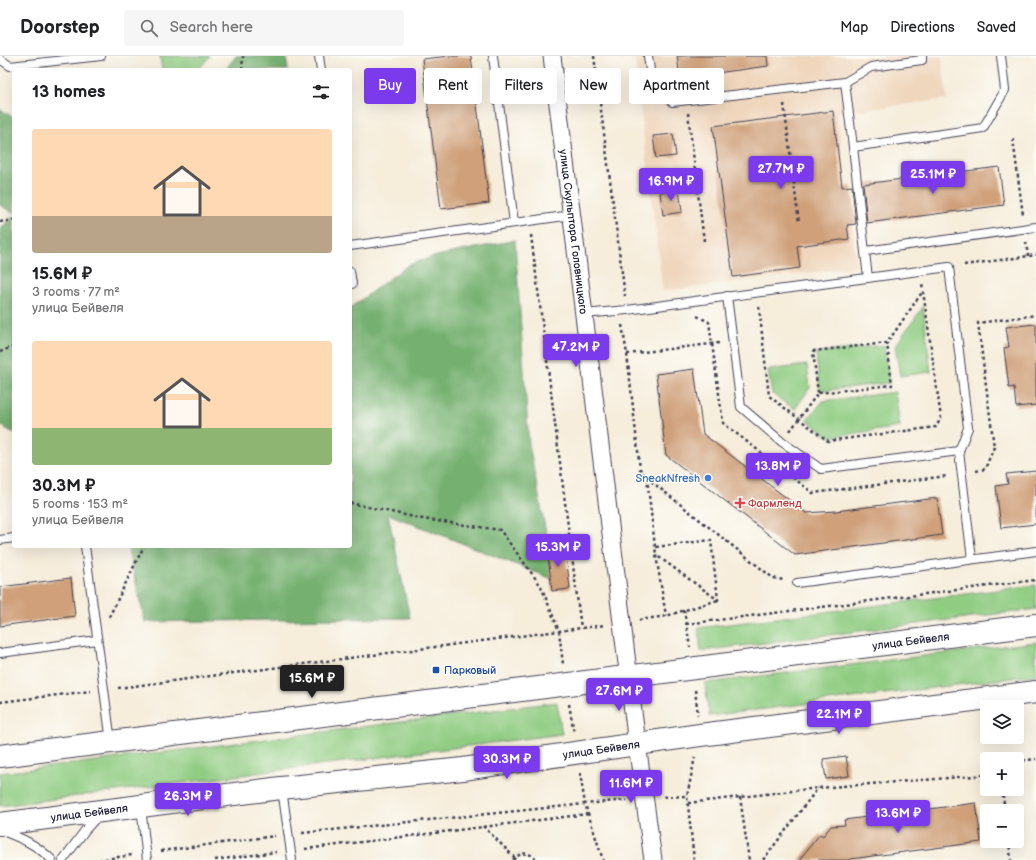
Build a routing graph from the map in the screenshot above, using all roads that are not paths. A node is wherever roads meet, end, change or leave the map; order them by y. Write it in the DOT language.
graph roads {
  1 [pos="101,56"];
  2 [pos="319,56"];
  3 [pos="493,56"];
  4 [pos="552,56"];
  5 [pos="648,56"];
  6 [pos="922,56"];
  7 [pos="1001,56"];
  8 [pos="0,59"];
  9 [pos="321,68"];
  10 [pos="845,82"];
  11 [pos="853,147"];
  12 [pos="572,215"];
  13 [pos="514,223"];
  14 [pos="1036,228"];
  15 [pos="352,246"];
  16 [pos="866,252"];
  17 [pos="868,278"];
  18 [pos="727,296"];
  19 [pos="584,314"];
  20 [pos="959,451"];
  21 [pos="12,538"];
  22 [pos="0,540"];
  23 [pos="85,548"];
  24 [pos="1036,551"];
  25 [pos="972,559"];
  26 [pos="797,583"];
  27 [pos="1036,625"];
  28 [pos="97,640"];
  29 [pos="0,653"];
  30 [pos="629,676"];
  31 [pos="1036,692"];
  32 [pos="111,742"];
  33 [pos="637,744"];
  34 [pos="0,756"];
  35 [pos="282,788"];
  36 [pos="141,806"];
  37 [pos="102,811"];
  38 [pos="0,824"];
  39 [pos="0,830"];
  40 [pos="147,857"];
  41 [pos="52,860"];
  42 [pos="63,860"];
  43 [pos="292,860"];
  44 [pos="653,860"];
  1 -- 8 [label="lane"];
  2 -- 9 [label="lane"];
  3 -- 13 [label="lane"];
  4 -- 12 [label="street, улица Скульптора Головницкого"];
  5 -- 10 [label="lane"];
  6 -- 10 [label="lane"];
  7 -- 11 [label="lane"];
  10 -- 11 [label="lane"];
  11 -- 16 [label="lane"];
  12 -- 13 [label="lane"];
  12 -- 19 [label="street, улица Скульптора Головницкого"];
  13 -- 15 [label="lane"];
  14 -- 16 [label="lane"];
  16 -- 17 [label="lane"];
  17 -- 18 [label="lane"];
  17 -- 20 [label="lane"];
  18 -- 19 [label="lane"];
  18 -- 20 [label="lane"];
  19 -- 30 [label="street, улица Скульптора Головницкого"];
  20 -- 25 [label="lane"];
  21 -- 22 [label="lane"];
  23 -- 28 [label="lane"];
  24 -- 25 [label="lane"];
  25 -- 26 [label="lane"];
  27 -- 30 [label="main road, улица Бейвеля"];
  28 -- 29 [label="lane"];
  28 -- 32 [label="lane"];
  30 -- 32 [label="main road, улица Бейвеля"];
  30 -- 33 [label="street, улица Скульптора Головницкого"];
  31 -- 33 [label="main road, улица Бейвеля"];
  32 -- 34 [label="main road, улица Бейвеля"];
  33 -- 35 [label="main road, улица Бейвеля"];
  33 -- 44 [label="street, улица Скульптора Головницкого"];
  35 -- 36 [label="main road, улица Бейвеля"];
  35 -- 43 [label="lane"];
  36 -- 37 [label="main road, улица Бейвеля"];
  36 -- 40 [label="lane"];
  37 -- 38 [label="main road, улица Бейвеля"];
  37 -- 42 [label="lane"];
  39 -- 41 [label="lane"];
}
